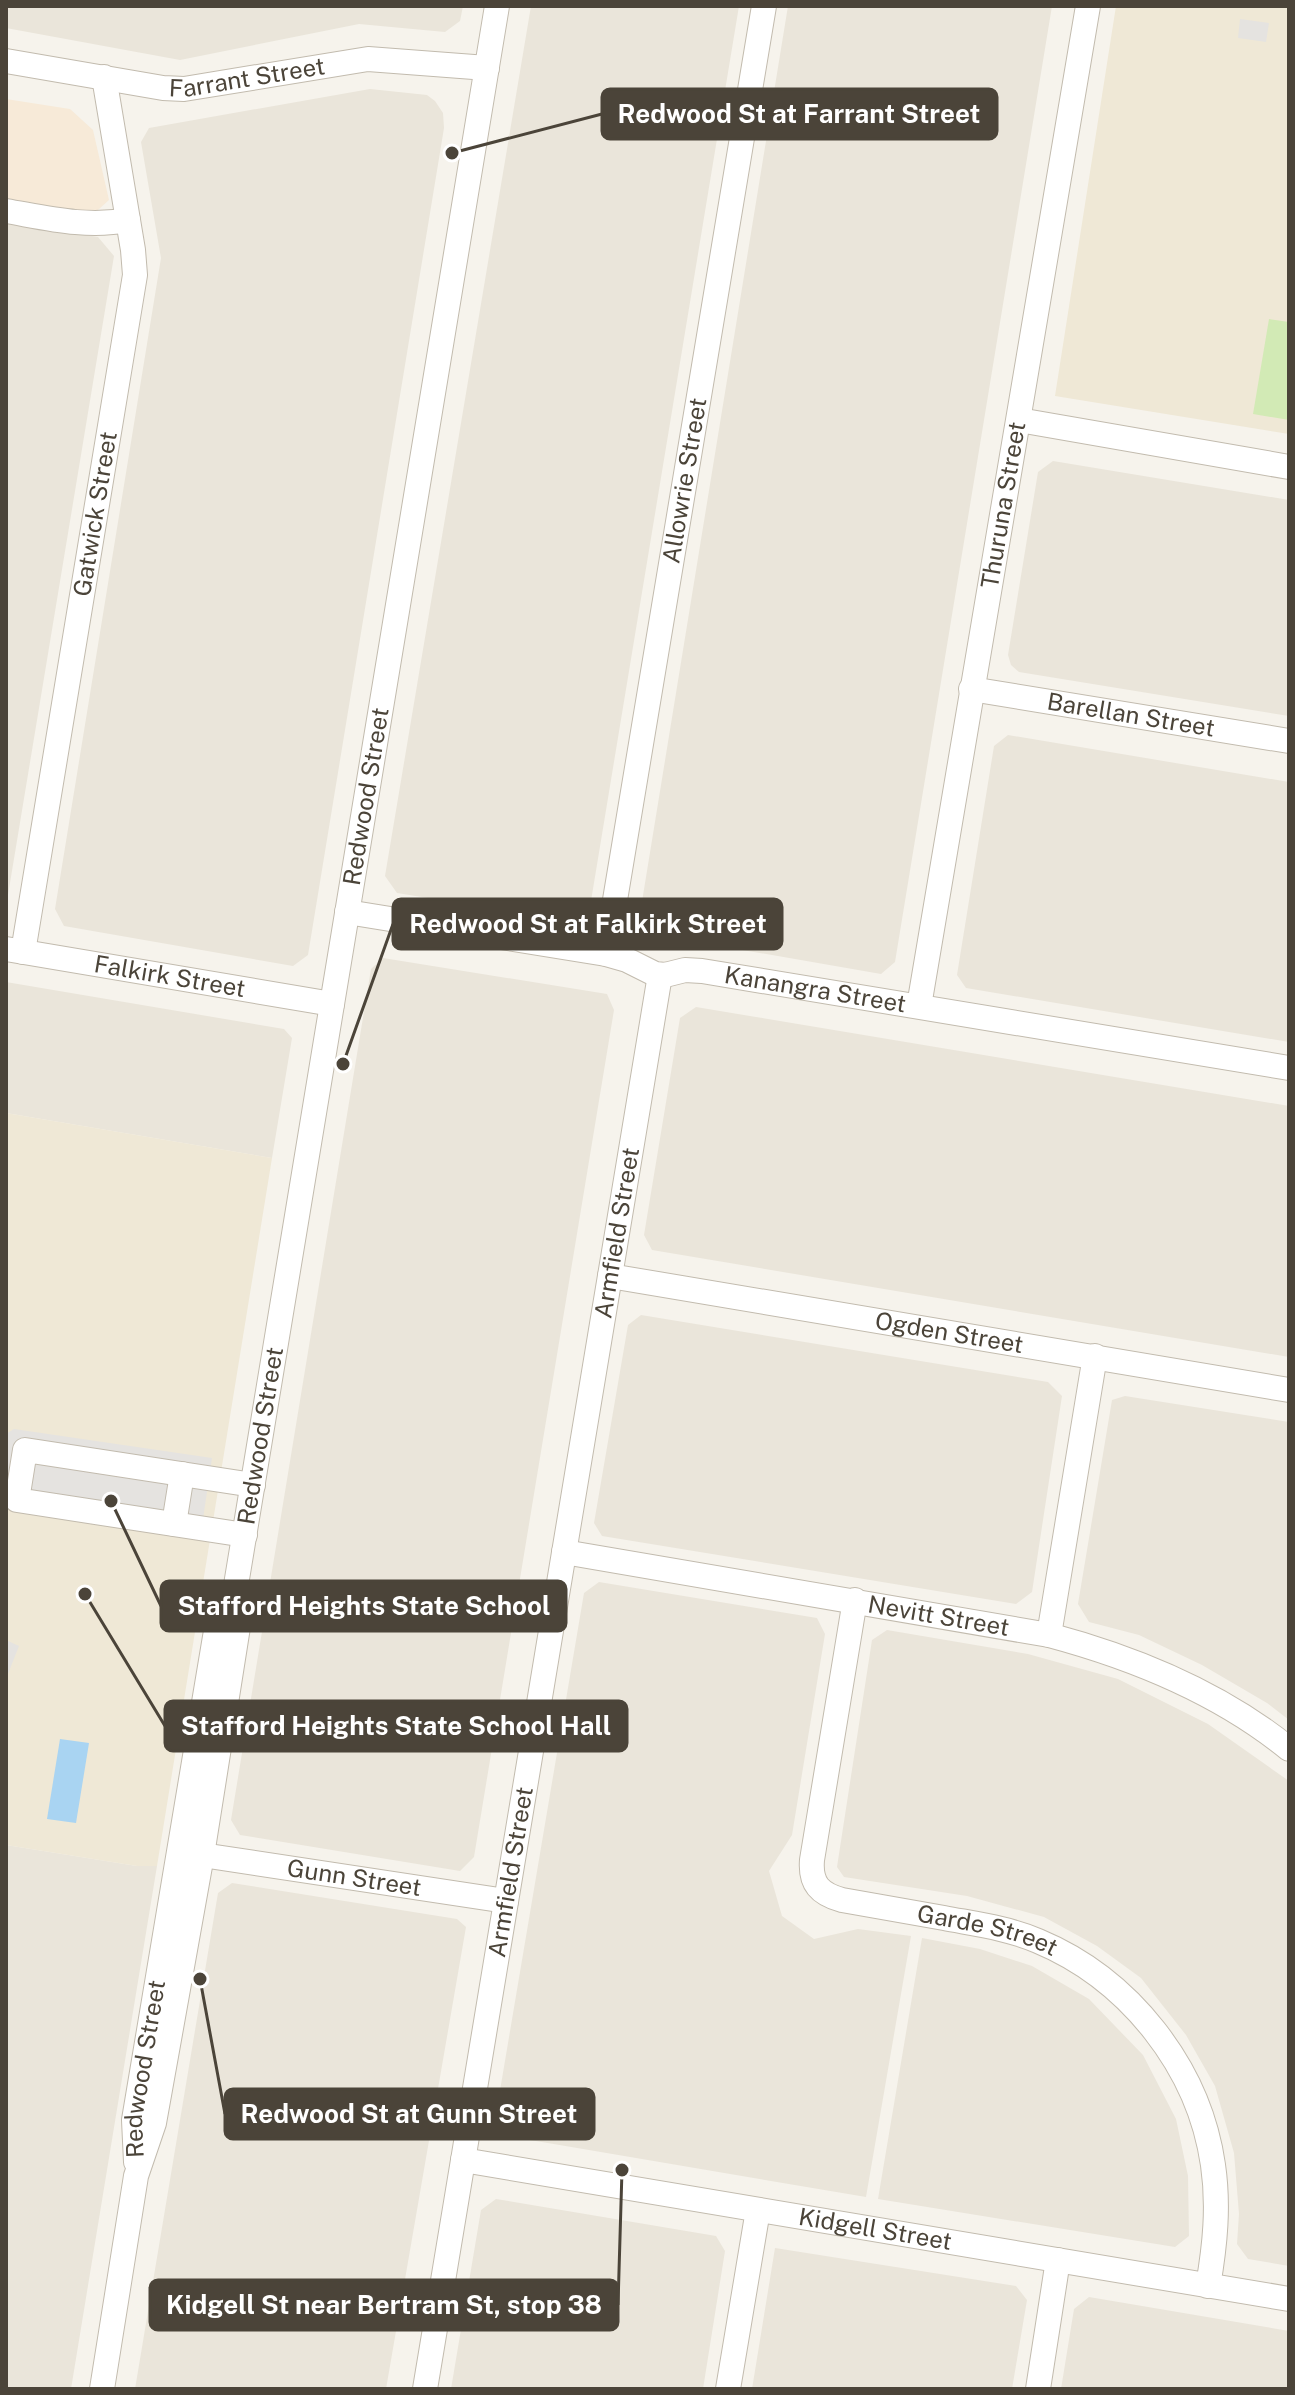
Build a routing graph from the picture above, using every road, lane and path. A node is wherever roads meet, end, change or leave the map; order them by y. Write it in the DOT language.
graph roads {
  1 [pos="497,6"];
  2 [pos="764,6"];
  3 [pos="1088,6"];
  4 [pos="6,61"];
  5 [pos="487,68"];
  6 [pos="104,77"];
  7 [pos="6,211"];
  8 [pos="128,220"];
  9 [pos="1019,420"];
  10 [pos="1289,467"];
  11 [pos="971,689"];
  12 [pos="1289,741"];
  13 [pos="347,912"];
  14 [pos="15,950"];
  15 [pos="606,954"];
  16 [pos="660,975"];
  17 [pos="332,1004"];
  18 [pos="919,1006"];
  19 [pos="1289,1068"];
  20 [pos="610,1276"];
  21 [pos="1095,1356"];
  22 [pos="1289,1390"];
  23 [pos="182,1474"];
  24 [pos="253,1485"];
  25 [pos="11,1500"];
  26 [pos="174,1524"];
  27 [pos="245,1535"];
  28 [pos="564,1552"];
  29 [pos="236,1585"];
  30 [pos="855,1600"];
  31 [pos="1049,1635"];
  32 [pos="1289,1749"];
  33 [pos="202,1855"];
  34 [pos="506,1901"];
  35 [pos="463,2160"];
  36 [pos="136,2176"];
  37 [pos="758,2210"];
  38 [pos="1058,2260"];
  39 [pos="1208,2286"];
  40 [pos="1289,2299"];
  41 [pos="102,2389"];
  42 [pos="425,2389"];
  43 [pos="728,2389"];
  44 [pos="1038,2389"];
  1 -- 5 [label="street, Redwood Street"];
  2 -- 15 [label="street, Allowrie Street"];
  3 -- 9 [label="street, Thuruna Street"];
  4 -- 6 [label="street, Farrant Street"];
  5 -- 6 [label="street, Farrant Street"];
  5 -- 13 [label="street, Redwood Street"];
  6 -- 8 [label="street, Gatwick Street"];
  7 -- 8 [label="street"];
  8 -- 14 [label="street, Gatwick Street"];
  9 -- 10 [label="street"];
  9 -- 11 [label="street, Thuruna Street"];
  11 -- 12 [label="street, Barellan Street"];
  11 -- 18 [label="street, Thuruna Street"];
  13 -- 15 [label="street"];
  13 -- 17 [label="street, Redwood Street"];
  14 -- 17 [label="street, Falkirk Street"];
  15 -- 16 [label="street"];
  16 -- 18 [label="street, Kanangra Street"];
  16 -- 20 [label="street, Armfield Street"];
  17 -- 24 [label="street, Redwood Street"];
  18 -- 19 [label="street, Kanangra Street"];
  20 -- 21 [label="street, Ogden Street"];
  20 -- 28 [label="street, Armfield Street"];
  21 -- 22 [label="street, Ogden Street"];
  21 -- 31 [label="street"];
  23 -- 24 [label="street"];
  23 -- 25 [label="street"];
  23 -- 26 [label="street"];
  24 -- 27 [label="street, Redwood Street"];
  25 -- 26 [label="street"];
  26 -- 27 [label="street"];
  27 -- 29 [label="street, Redwood Street"];
  28 -- 30 [label="street, Nevitt Street"];
  28 -- 34 [label="street, Armfield Street"];
  29 -- 33 [label="street, Redwood Street"];
  29 -- 36 [label="street, Redwood Street"];
  30 -- 31 [label="street, Nevitt Street"];
  30 -- 39 [label="street, Garde Street"];
  31 -- 32 [label="street, Nevitt Street"];
  33 -- 34 [label="street, Gunn Street"];
  33 -- 36 [label="street, Redwood Street"];
  34 -- 35 [label="street, Armfield Street"];
  35 -- 37 [label="street, Kidgell Street"];
  35 -- 42 [label="street, Armfield Street"];
  36 -- 41 [label="street, Redwood Street"];
  37 -- 38 [label="street, Kidgell Street"];
  37 -- 43 [label="street"];
  38 -- 39 [label="street, Kidgell Street"];
  38 -- 44 [label="street"];
  39 -- 40 [label="street, Kidgell Street"];
}
